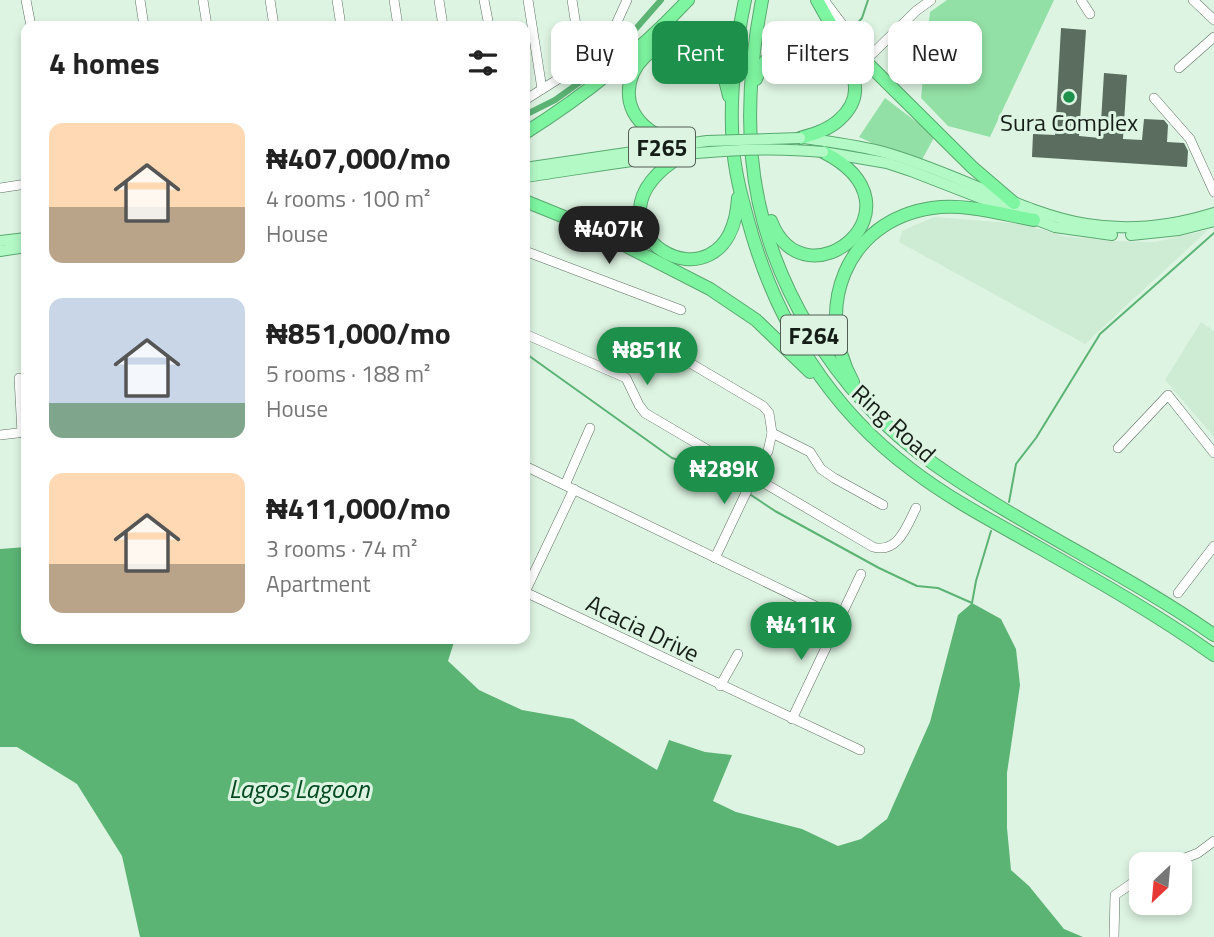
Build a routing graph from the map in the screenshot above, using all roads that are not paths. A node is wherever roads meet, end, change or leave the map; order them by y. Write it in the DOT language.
graph roads {
  1 [pos="26,0"];
  2 [pos="140,0"];
  3 [pos="203,0"];
  4 [pos="270,0"];
  5 [pos="337,0"];
  6 [pos="394,0"];
  7 [pos="439,0"];
  8 [pos="484,0"];
  9 [pos="528,0"];
  10 [pos="572,0"];
  11 [pos="627,0"];
  12 [pos="688,0"];
  13 [pos="746,0"];
  14 [pos="762,0"];
  15 [pos="817,0"];
  16 [pos="824,0"];
  17 [pos="931,0"];
  18 [pos="1081,0"];
  19 [pos="1193,0"];
  20 [pos="1090,14"];
  21 [pos="1214,20"];
  22 [pos="30,21"];
  23 [pos="143,21"];
  24 [pos="206,21"];
  25 [pos="273,21"];
  26 [pos="340,21"];
  27 [pos="397,21"];
  28 [pos="442,21"];
  29 [pos="488,21"];
  30 [pos="575,21"];
  31 [pos="617,21"];
  32 [pos="838,21"];
  33 [pos="1214,37"];
  34 [pos="874,52"];
  35 [pos="874,62"];
  36 [pos="1179,68"];
  37 [pos="551,83"];
  38 [pos="542,89"];
  39 [pos="751,96"];
  40 [pos="530,97"];
  41 [pos="1154,98"];
  42 [pos="731,102"];
  43 [pos="530,130"];
  44 [pos="800,138"];
  45 [pos="683,150"];
  46 [pos="823,152"];
  47 [pos="530,166"];
  48 [pos="936,175"];
  49 [pos="530,176"];
  50 [pos="21,185"];
  51 [pos="0,188"];
  52 [pos="738,191"];
  53 [pos="1214,192"];
  54 [pos="760,198"];
  55 [pos="530,203"];
  56 [pos="1018,205"];
  57 [pos="1214,213"];
  58 [pos="1034,220"];
  59 [pos="1214,221"];
  60 [pos="21,239"];
  61 [pos="0,241"];
  62 [pos="21,248"];
  63 [pos="0,251"];
  64 [pos="530,253"];
  65 [pos="681,310"];
  66 [pos="530,336"];
  67 [pos="685,360"];
  68 [pos="19,378"];
  69 [pos="830,392"];
  70 [pos="21,400"];
  71 [pos="865,404"];
  72 [pos="590,428"];
  73 [pos="21,432"];
  74 [pos="772,433"];
  75 [pos="0,435"];
  76 [pos="782,440"];
  77 [pos="1118,448"];
  78 [pos="768,451"];
  79 [pos="1214,453"];
  80 [pos="530,468"];
  81 [pos="754,475"];
  82 [pos="769,486"];
  83 [pos="569,487"];
  84 [pos="749,488"];
  85 [pos="883,505"];
  86 [pos="916,508"];
  87 [pos="1214,545"];
  88 [pos="715,558"];
  89 [pos="861,574"];
  90 [pos="530,580"];
  91 [pos="1178,593"];
  92 [pos="530,594"];
  93 [pos="838,617"];
  94 [pos="1214,635"];
  95 [pos="738,654"];
  96 [pos="1214,654"];
  97 [pos="720,686"];
  98 [pos="792,719"];
  99 [pos="860,750"];
  100 [pos="1214,841"];
  101 [pos="1192,855"];
  102 [pos="1129,885"];
  103 [pos="1114,937"];
  1 -- 22 [label="street"];
  2 -- 23 [label="street"];
  3 -- 24 [label="street"];
  4 -- 25 [label="street"];
  5 -- 26 [label="street"];
  6 -- 27 [label="street"];
  7 -- 28 [label="street"];
  8 -- 29 [label="street"];
  9 -- 38 [label="street"];
  10 -- 30 [label="street"];
  11 -- 31 [label="street"];
  12 -- 43 [label="highway"];
  13 -- 42 [label="highway, Ring Road / F264"];
  14 -- 39 [label="highway, Ring Road / F264"];
  15 -- 56 [label="highway"];
  16 -- 32 [label="street"];
  17 -- 34 [label="street"];
  18 -- 20 [label="street"];
  19 -- 21 [label="street"];
  33 -- 36 [label="street"];
  35 -- 56 [label="street"];
  37 -- 38 [label="street"];
  38 -- 40 [label="street"];
  39 -- 44 [label="highway, F265"];
  39 -- 54 [label="highway, Ring Road / F264"];
  41 -- 53 [label="street"];
  42 -- 45 [label="highway"];
  42 -- 52 [label="highway, Ring Road / F264"];
  44 -- 45 [label="main road, F265, bridge"];
  44 -- 48 [label="main road"];
  45 -- 46 [label="main road, bridge"];
  45 -- 47 [label="main road, F265, bridge"];
  45 -- 49 [label="main road, bridge"];
  45 -- 52 [label="highway"];
  46 -- 48 [label="main road"];
  46 -- 54 [label="highway"];
  48 -- 56 [label="main road"];
  48 -- 58 [label="main road"];
  50 -- 51 [label="street"];
  52 -- 69 [label="highway, Ring Road / F264"];
  54 -- 71 [label="highway, Ring Road / F264"];
  55 -- 69 [label="highway"];
  56 -- 57 [label="main road"];
  58 -- 59 [label="main road"];
  58 -- 71 [label="highway"];
  60 -- 61 [label="main road"];
  62 -- 63 [label="main road"];
  64 -- 65 [label="street"];
  66 -- 81 [label="street"];
  67 -- 74 [label="street"];
  68 -- 70 [label="street"];
  69 -- 96 [label="highway, Ring Road / F264"];
  71 -- 94 [label="highway, Ring Road / F264"];
  72 -- 83 [label="street"];
  73 -- 75 [label="street"];
  74 -- 76 [label="street"];
  74 -- 78 [label="street"];
  76 -- 78 [label="street"];
  76 -- 85 [label="street"];
  77 -- 79 [label="street"];
  78 -- 81 [label="street"];
  80 -- 83 [label="street"];
  81 -- 82 [label="street"];
  81 -- 84 [label="street"];
  82 -- 84 [label="street"];
  82 -- 86 [label="street"];
  83 -- 88 [label="street"];
  83 -- 90 [label="street"];
  84 -- 88 [label="street"];
  87 -- 91 [label="street"];
  88 -- 93 [label="street"];
  89 -- 93 [label="street"];
  92 -- 97 [label="street, Acacia Drive"];
  93 -- 98 [label="street"];
  95 -- 97 [label="street"];
  97 -- 98 [label="street, Acacia Drive"];
  98 -- 99 [label="street, Acacia Drive"];
  100 -- 101 [label="street"];
  102 -- 103 [label="street"];
}
